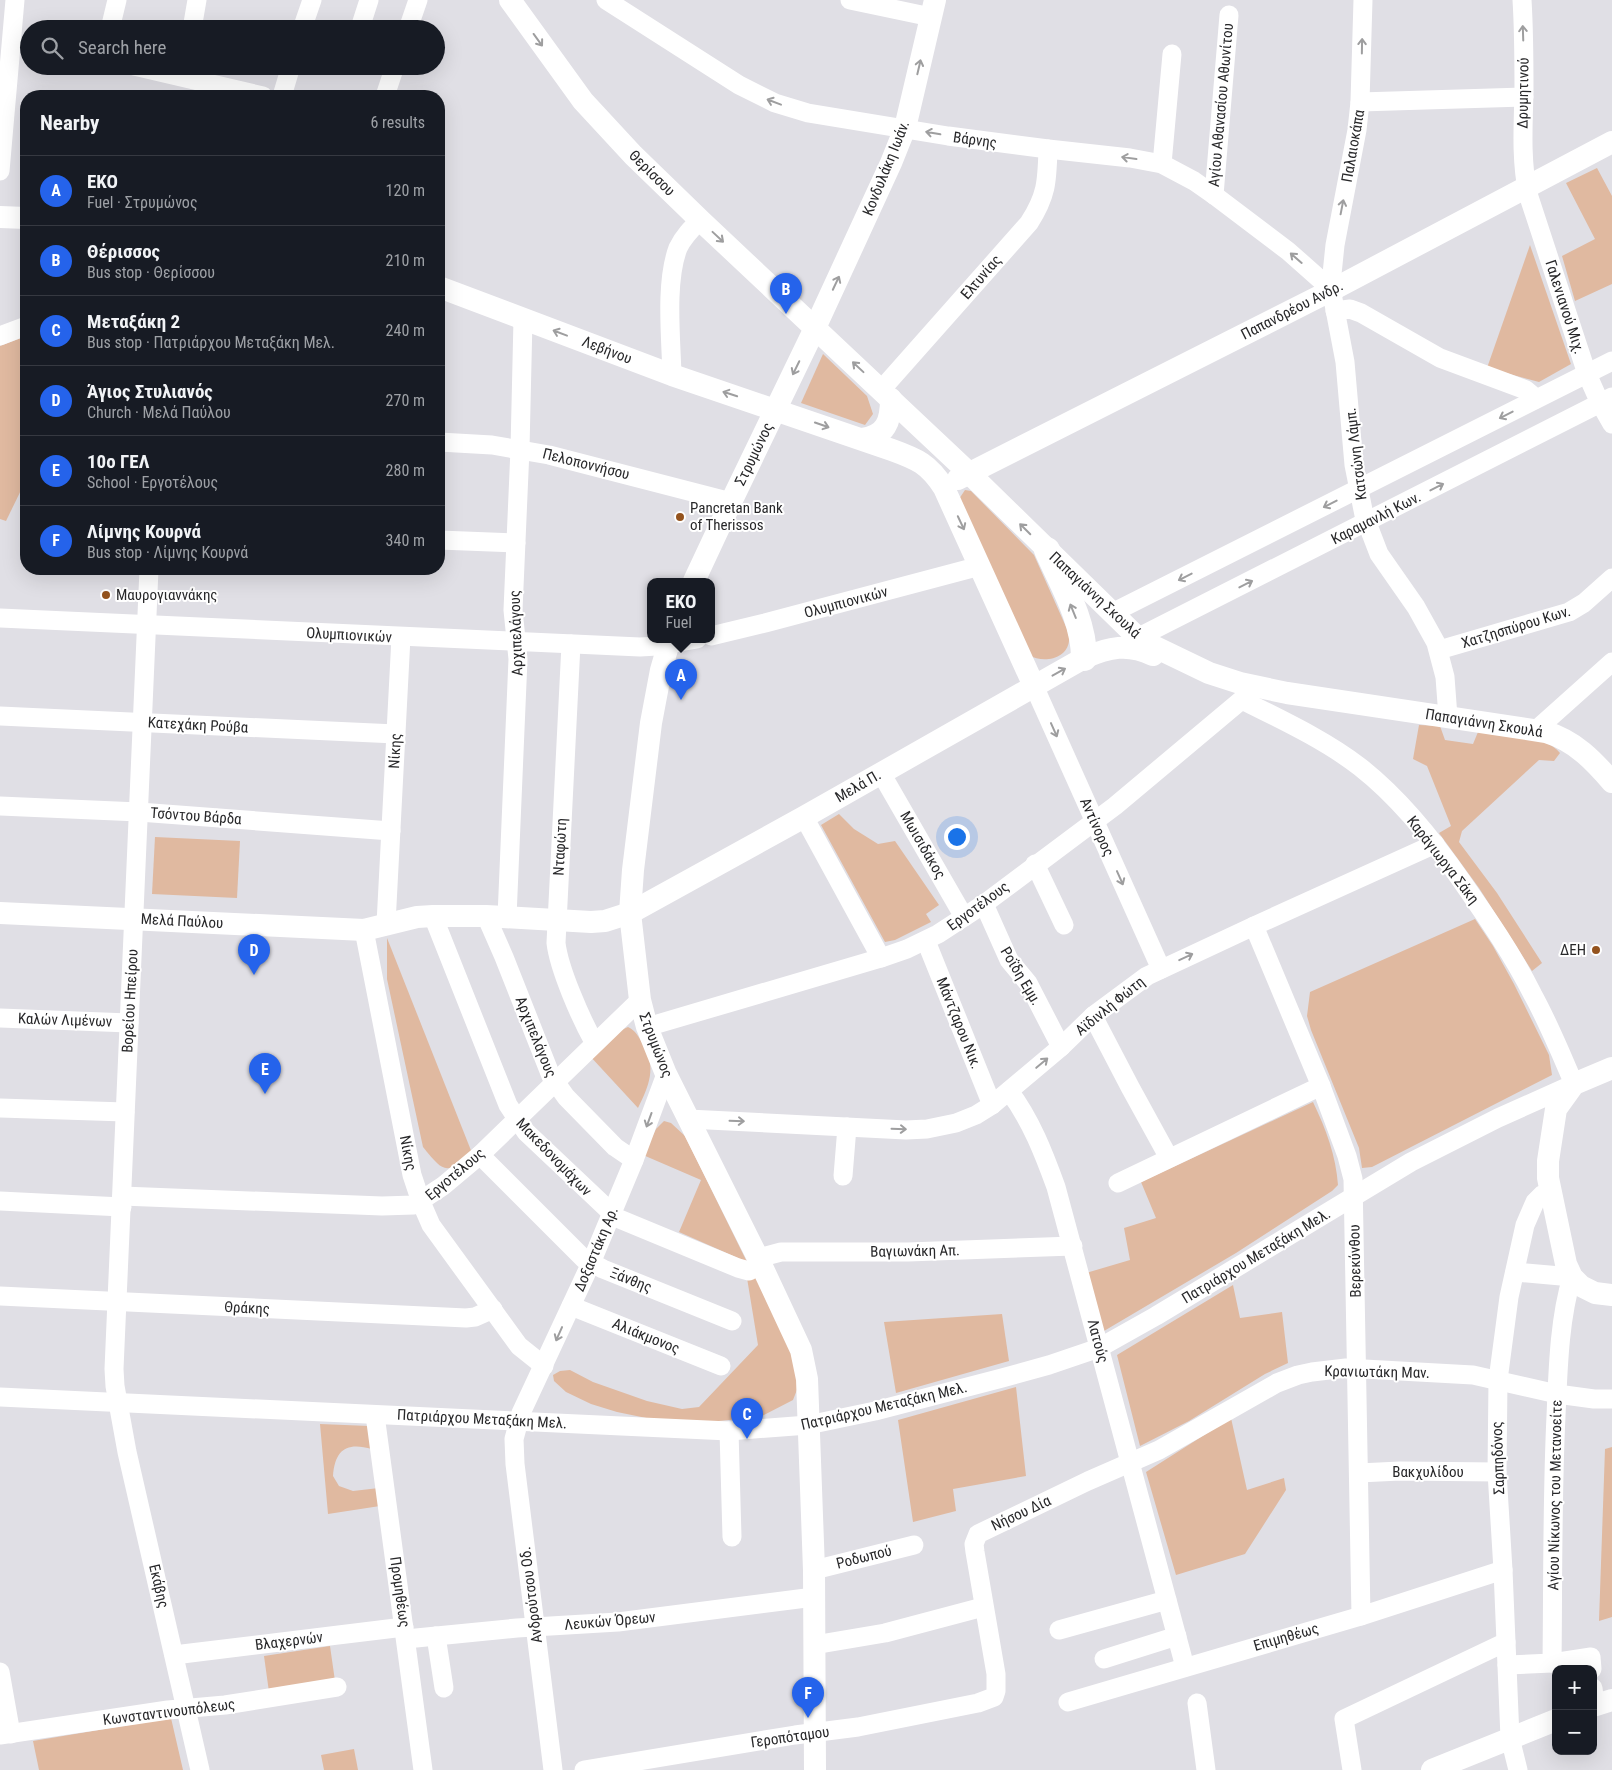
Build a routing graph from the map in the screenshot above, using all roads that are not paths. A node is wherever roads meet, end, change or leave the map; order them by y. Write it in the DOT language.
graph roads {
  1 [pos="117,0"];
  2 [pos="197,0"];
  3 [pos="312,0"];
  4 [pos="369,0"];
  5 [pos="418,0"];
  6 [pos="510,0"];
  7 [pos="850,0"];
  8 [pos="1363,0"];
  9 [pos="1522,0"];
  10 [pos="0,3"];
  11 [pos="616,3"];
  12 [pos="14,8"];
  13 [pos="933,8"];
  14 [pos="1229,16"];
  15 [pos="112,20"];
  16 [pos="194,20"];
  17 [pos="305,20"];
  18 [pos="363,20"];
  19 [pos="411,20"];
  20 [pos="13,35"];
  21 [pos="1172,54"];
  22 [pos="166,75"];
  23 [pos="288,75"];
  24 [pos="392,75"];
  25 [pos="183,80"];
  26 [pos="233,90"];
  27 [pos="284,90"];
  28 [pos="387,90"];
  29 [pos="1524,96"];
  30 [pos="1360,102"];
  31 [pos="905,128"];
  32 [pos="1612,142"];
  33 [pos="1048,149"];
  34 [pos="1162,164"];
  35 [pos="0,171"];
  36 [pos="1527,186"];
  37 [pos="1214,195"];
  38 [pos="0,217"];
  39 [pos="20,218"];
  40 [pos="700,220"];
  41 [pos="445,289"];
  42 [pos="1334,301"];
  43 [pos="523,319"];
  44 [pos="20,328"];
  45 [pos="815,328"];
  46 [pos="0,336"];
  47 [pos="1612,361"];
  48 [pos="1587,374"];
  49 [pos="672,375"];
  50 [pos="886,394"];
  51 [pos="1534,400"];
  52 [pos="1606,400"];
  53 [pos="776,409"];
  54 [pos="1612,424"];
  55 [pos="862,439"];
  56 [pos="445,442"];
  57 [pos="520,449"];
  58 [pos="969,473"];
  59 [pos="944,488"];
  60 [pos="1358,490"];
  61 [pos="730,502"];
  62 [pos="1366,524"];
  63 [pos="445,540"];
  64 [pos="516,543"];
  65 [pos="1047,550"];
  66 [pos="980,566"];
  67 [pos="149,575"];
  68 [pos="695,578"];
  69 [pos="1612,578"];
  70 [pos="1112,613"];
  71 [pos="0,618"];
  72 [pos="147,625"];
  73 [pos="715,635"];
  74 [pos="401,637"];
  75 [pos="1140,637"];
  76 [pos="516,642"];
  77 [pos="659,643"];
  78 [pos="669,643"];
  79 [pos="571,644"];
  80 [pos="1439,650"];
  81 [pos="1084,658"];
  82 [pos="1612,662"];
  83 [pos="1198,668"];
  84 [pos="1034,686"];
  85 [pos="1250,693"];
  86 [pos="0,716"];
  87 [pos="1448,717"];
  88 [pos="143,722"];
  89 [pos="1536,730"];
  90 [pos="396,734"];
  91 [pos="881,773"];
  92 [pos="1612,782"];
  93 [pos="0,806"];
  94 [pos="138,812"];
  95 [pos="804,817"];
  96 [pos="1095,821"];
  97 [pos="391,831"];
  98 [pos="1435,844"];
  99 [pos="1036,864"];
  100 [pos="984,904"];
  101 [pos="0,913"];
  102 [pos="630,913"];
  103 [pos="433,916"];
  104 [pos="497,916"];
  105 [pos="964,917"];
  106 [pos="134,919"];
  107 [pos="557,920"];
  108 [pos="386,924"];
  109 [pos="1064,925"];
  110 [pos="1254,926"];
  111 [pos="364,930"];
  112 [pos="926,941"];
  113 [pos="881,958"];
  114 [pos="1161,969"];
  115 [pos="640,1000"];
  116 [pos="1093,1016"];
  117 [pos="0,1018"];
  118 [pos="129,1023"];
  119 [pos="647,1027"];
  120 [pos="594,1042"];
  121 [pos="1061,1047"];
  122 [pos="1612,1068"];
  123 [pos="666,1074"];
  124 [pos="554,1082"];
  125 [pos="1574,1084"];
  126 [pos="1320,1086"];
  127 [pos="1009,1091"];
  128 [pos="992,1105"];
  129 [pos="0,1108"];
  130 [pos="126,1112"];
  131 [pos="688,1119"];
  132 [pos="516,1120"];
  133 [pos="847,1127"];
  134 [pos="480,1155"];
  135 [pos="1169,1158"];
  136 [pos="634,1160"];
  137 [pos="843,1176"];
  138 [pos="1118,1183"];
  139 [pos="1551,1191"];
  140 [pos="1354,1197"];
  141 [pos="0,1201"];
  142 [pos="122,1202"];
  143 [pos="421,1202"];
  144 [pos="612,1213"];
  145 [pos="1073,1246"];
  146 [pos="759,1262"];
  147 [pos="591,1263"];
  148 [pos="1515,1272"];
  149 [pos="1572,1277"];
  150 [pos="1612,1295"];
  151 [pos="0,1296"];
  152 [pos="117,1302"];
  153 [pos="571,1306"];
  154 [pos="493,1309"];
  155 [pos="732,1321"];
  156 [pos="1099,1348"];
  157 [pos="544,1366"];
  158 [pos="721,1366"];
  159 [pos="1358,1369"];
  160 [pos="1498,1380"];
  161 [pos="1557,1394"];
  162 [pos="0,1397"];
  163 [pos="1612,1399"];
  164 [pos="118,1403"];
  165 [pos="375,1414"];
  166 [pos="518,1420"];
  167 [pos="808,1424"];
  168 [pos="729,1431"];
  169 [pos="1131,1462"];
  170 [pos="1497,1472"];
  171 [pos="1359,1473"];
  172 [pos="732,1537"];
  173 [pos="914,1545"];
  174 [pos="814,1570"];
  175 [pos="1504,1570"];
  176 [pos="814,1597"];
  177 [pos="1167,1600"];
  178 [pos="984,1607"];
  179 [pos="1361,1616"];
  180 [pos="535,1627"];
  181 [pos="1059,1630"];
  182 [pos="405,1633"];
  183 [pos="436,1636"];
  184 [pos="1177,1636"];
  185 [pos="1506,1642"];
  186 [pos="814,1645"];
  187 [pos="174,1655"];
  188 [pos="1104,1659"];
  189 [pos="1552,1663"];
  190 [pos="1508,1665"];
  191 [pos="1592,1665"];
  192 [pos="1186,1667"];
  193 [pos="0,1672"];
  194 [pos="337,1687"];
  195 [pos="444,1688"];
  196 [pos="994,1697"];
  197 [pos="1068,1702"];
  198 [pos="1196,1703"];
  199 [pos="185,1708"];
  200 [pos="1552,1722"];
  201 [pos="815,1733"];
  202 [pos="5,1735"];
  203 [pos="1510,1738"];
  204 [pos="200,1770"];
  205 [pos="423,1770"];
  206 [pos="553,1770"];
  207 [pos="584,1770"];
  208 [pos="816,1770"];
  209 [pos="1206,1770"];
  210 [pos="1352,1770"];
  211 [pos="1432,1770"];
  212 [pos="1518,1770"];
  1 -- 15 [label="street"];
  2 -- 16 [label="street"];
  3 -- 17 [label="street"];
  4 -- 18 [label="street"];
  5 -- 19 [label="street"];
  6 -- 40 [label="street, Θερίσσου, one-way"];
  7 -- 13 [label="street"];
  30 -- 8 [label="street, Παλαιοκάπα, one-way"];
  29 -- 9 [label="street, Δρυμητινού, one-way"];
  10 -- 12 [label="street"];
  31 -- 11 [label="street, Βάρνης, one-way"];
  12 -- 20 [label="street"];
  31 -- 13 [label="street, Κονδυλάκη Ιωάν., one-way"];
  14 -- 37 [label="street, Αγίου Αθανασίου Αθωνίτου"];
  20 -- 35 [label="street"];
  21 -- 34 [label="street"];
  22 -- 25 [label="street"];
  23 -- 27 [label="street"];
  24 -- 28 [label="street"];
  25 -- 26 [label="street"];
  29 -- 30 [label="street"];
  29 -- 36 [label="street, Δρυμητινού"];
  42 -- 30 [label="street, Παλαιοκάπα, one-way"];
  33 -- 31 [label="street, Βάρνης, one-way"];
  45 -- 31 [label="street, Κονδυλάκη Ιωάν., one-way"];
  32 -- 36 [label="street, Παπανδρέου Ανδρ."];
  34 -- 33 [label="street, Βάρνης, one-way"];
  33 -- 50 [label="street, Ελτυνίας"];
  34 -- 37 [label="street, Βάρνης"];
  36 -- 42 [label="street, Παπανδρέου Ανδρ."];
  36 -- 48 [label="street, Γαλενιανού Μιχ."];
  42 -- 37 [label="street, Βάρνης, one-way"];
  38 -- 39 [label="street"];
  40 -- 45 [label="street, Θερίσσου, one-way"];
  40 -- 49 [label="street"];
  41 -- 43 [label="street, Λεβήνου"];
  42 -- 51 [label="street"];
  42 -- 58 [label="street, Παπανδρέου Ανδρ."];
  42 -- 60 [label="street, Κατσώνη Λάμπ."];
  49 -- 43 [label="street, Λεβήνου, one-way"];
  43 -- 57 [label="street, Αρχιπελάγους"];
  44 -- 46 [label="street"];
  50 -- 45 [label="street, Παπαγιάννη Σκουλά, one-way"];
  45 -- 53 [label="street, Κονδυλάκη Ιωάν., one-way"];
  47 -- 48 [label="street"];
  48 -- 51 [label="street"];
  48 -- 52 [label="street, Γαλενιανού Μιχ."];
  53 -- 49 [label="street, Λεβήνου, one-way"];
  50 -- 55 [label="street"];
  50 -- 58 [label="street, Παπαγιάννη Σκουλά"];
  51 -- 60 [label="street, one-way"];
  52 -- 54 [label="street, Γαλενιανού Μιχ."];
  62 -- 52 [label="street, Καραμανλή Κων., one-way"];
  53 -- 55 [label="street, Λεβήνου, one-way"];
  53 -- 61 [label="street, Στρυμώνος"];
  55 -- 59 [label="street, Λεβήνου"];
  56 -- 57 [label="street, Πελοποννήσου"];
  57 -- 61 [label="street, Πελοποννήσου"];
  57 -- 64 [label="street, Αρχιπελάγους"];
  58 -- 59 [label="street, Παπανδρέου Ανδρ."];
  65 -- 58 [label="street, Παπαγιάννη Σκουλά, one-way"];
  59 -- 66 [label="street, Λεβήνου, one-way"];
  60 -- 62 [label="street, Κατσώνη Λάμπ."];
  60 -- 70 [label="street, one-way"];
  61 -- 68 [label="street, Στρυμώνος"];
  75 -- 62 [label="street, Καραμανλή Κων., one-way"];
  62 -- 80 [label="street, Κατσώνη Λάμπ."];
  63 -- 64 [label="street"];
  64 -- 76 [label="street, Αρχιπελάγους"];
  65 -- 70 [label="street, Παπαγιάννη Σκουλά"];
  81 -- 65 [label="main road, one-way"];
  66 -- 73 [label="street, Ολυμπιονικών"];
  66 -- 84 [label="street, Λεβήνου"];
  67 -- 72 [label="street, Βορείου Ηπείρου"];
  69 -- 80 [label="street, Χατζησπύρου Κων."];
  70 -- 75 [label="street, Παπαγιάννη Σκουλά"];
  71 -- 72 [label="street, Ολυμπιονικών"];
  72 -- 74 [label="street, Ολυμπιονικών"];
  72 -- 88 [label="street, Βορείου Ηπείρου"];
  74 -- 76 [label="street, Ολυμπιονικών"];
  74 -- 90 [label="street, Νίκης"];
  75 -- 83 [label="street, Παπαγιάννη Σκουλά"];
  76 -- 79 [label="street, Ολυμπιονικών"];
  76 -- 104 [label="street, Αρχιπελάγους"];
  77 -- 79 [label="street, Ολυμπιονικών"];
  78 -- 102 [label="street, Στρυμώνος"];
  79 -- 107 [label="street, Νταφώτη"];
  80 -- 87 [label="street, Κατσώνη Λάμπ."];
  81 -- 83 [label="street, Μελά Π."];
  84 -- 81 [label="street, Μελά Π., one-way"];
  82 -- 89 [label="street"];
  83 -- 85 [label="street, Παπαγιάννη Σκουλά"];
  84 -- 91 [label="street, Μελά Π."];
  84 -- 96 [label="street, Αντίνορος, one-way"];
  85 -- 87 [label="street, Παπαγιάννη Σκουλά"];
  85 -- 96 [label="street, Εργοτέλους"];
  85 -- 98 [label="street, Καράγιωργα Σάκη"];
  86 -- 88 [label="street, Κατεχάκη Ρούβα"];
  87 -- 89 [label="street, Παπαγιάννη Σκουλά"];
  88 -- 90 [label="street, Κατεχάκη Ρούβα"];
  88 -- 94 [label="street, Βορείου Ηπείρου"];
  89 -- 92 [label="street, Παπαγιάννη Σκουλά"];
  90 -- 97 [label="street, Νίκης"];
  91 -- 95 [label="street, Μελά Π."];
  91 -- 105 [label="street, Μωισιδάκος"];
  93 -- 94 [label="street, Τσόντου Βάρδα"];
  94 -- 97 [label="street, Τσόντου Βάρδα"];
  94 -- 106 [label="street, Βορείου Ηπείρου"];
  95 -- 102 [label="street, Μελά Π."];
  95 -- 113 [label="street"];
  96 -- 99 [label="street, Εργοτέλους"];
  96 -- 114 [label="street, Αντίνορος, one-way"];
  97 -- 108 [label="street, Νίκης"];
  98 -- 110 [label="street, Αϊδινλή Φώτη"];
  98 -- 125 [label="street, Καράγιωργα Σάκη"];
  99 -- 100 [label="street, Εργοτέλους"];
  99 -- 109 [label="street"];
  100 -- 105 [label="street, Εργοτέλους"];
  100 -- 121 [label="street, Ροΐδη Εμμ."];
  101 -- 106 [label="street, Μελά Παύλου"];
  102 -- 107 [label="street, Μελά Παύλου"];
  102 -- 115 [label="street, Στρυμώνος"];
  103 -- 104 [label="street, Μελά Παύλου"];
  103 -- 108 [label="street, Μελά Παύλου"];
  103 -- 132 [label="street, Μακεδονομάχων"];
  104 -- 107 [label="street, Μελά Παύλου"];
  104 -- 124 [label="street, Αρχιπελάγους"];
  105 -- 112 [label="street, Εργοτέλους"];
  106 -- 111 [label="street, Μελά Παύλου"];
  106 -- 118 [label="street, Βορείου Ηπείρου"];
  107 -- 120 [label="street, Νταφώτη"];
  108 -- 111 [label="street, Μελά Παύλου"];
  114 -- 110 [label="street, Αϊδινλή Φώτη, one-way"];
  110 -- 126 [label="street, Βερεκύνθου"];
  111 -- 143 [label="street, Νίκης"];
  112 -- 113 [label="street, Εργοτέλους"];
  112 -- 128 [label="street, Μάντζαρου Νικ."];
  113 -- 119 [label="street, Εργοτέλους"];
  114 -- 116 [label="street, Αϊδινλή Φώτη"];
  115 -- 119 [label="street, Στρυμώνος"];
  115 -- 120 [label="street, Εργοτέλους"];
  116 -- 121 [label="street, Αϊδινλή Φώτη"];
  116 -- 135 [label="street"];
  117 -- 118 [label="street, Καλών Λιμένων"];
  118 -- 130 [label="street, Βορείου Ηπείρου"];
  119 -- 123 [label="street, Στρυμώνος"];
  120 -- 124 [label="street, Εργοτέλους"];
  127 -- 121 [label="street, Αϊδινλή Φώτη, one-way"];
  122 -- 125 [label="street"];
  123 -- 131 [label="street, Στρυμώνος"];
  123 -- 136 [label="street, Δοξαστάκη Αρ., one-way"];
  124 -- 132 [label="street, Εργοτέλους"];
  124 -- 136 [label="street, Αρχιπελάγους"];
  125 -- 139 [label="street"];
  125 -- 140 [label="street, Πατριάρχου Μεταξάκη Μελ."];
  126 -- 135 [label="street"];
  126 -- 140 [label="street, Βερεκύνθου"];
  127 -- 128 [label="street, Αϊδινλή Φώτη"];
  127 -- 145 [label="street, Λατούς"];
  133 -- 128 [label="street, Αϊδινλή Φώτη, one-way"];
  129 -- 130 [label="street"];
  130 -- 142 [label="street, Βορείου Ηπείρου"];
  131 -- 133 [label="street, Αϊδινλή Φώτη, one-way"];
  131 -- 146 [label="street, Στρυμώνος"];
  132 -- 134 [label="street, Εργοτέλους"];
  132 -- 144 [label="street, Μακεδονομάχων"];
  133 -- 137 [label="street"];
  134 -- 143 [label="street, Εργοτέλους"];
  134 -- 147 [label="street, Ξάνθης"];
  135 -- 138 [label="street"];
  136 -- 144 [label="street, Δοξαστάκη Αρ."];
  139 -- 148 [label="street, Σαρπηδόνος"];
  139 -- 149 [label="street"];
  140 -- 156 [label="street, Πατριάρχου Μεταξάκη Μελ."];
  140 -- 159 [label="street, Βερεκύνθου"];
  141 -- 142 [label="street, Εργοτέλους"];
  142 -- 143 [label="street, Εργοτέλους"];
  142 -- 152 [label="street, Βορείου Ηπείρου"];
  143 -- 154 [label="street, Νίκης"];
  144 -- 146 [label="street, Μακεδονομάχων"];
  144 -- 147 [label="street, Δοξαστάκη Αρ."];
  145 -- 146 [label="street, Βαγιωνάκη Απ."];
  145 -- 156 [label="street, Λατούς"];
  146 -- 167 [label="street, Στρυμώνος"];
  147 -- 153 [label="street, Δοξαστάκη Αρ."];
  147 -- 155 [label="street, Ξάνθης"];
  148 -- 149 [label="street"];
  148 -- 160 [label="street, Σαρπηδόνος"];
  149 -- 150 [label="street"];
  149 -- 161 [label="street, Αγίου Νίκωνος του Μετανοείτε"];
  151 -- 152 [label="street, Θράκης"];
  152 -- 154 [label="street, Θράκης"];
  152 -- 164 [label="street, Βορείου Ηπείρου"];
  153 -- 157 [label="street, Δοξαστάκη Αρ., one-way"];
  153 -- 158 [label="street, Αλιάκμονος"];
  154 -- 157 [label="street, Νίκης"];
  156 -- 167 [label="street, Πατριάρχου Μεταξάκη Μελ."];
  156 -- 169 [label="street, Λατούς"];
  157 -- 166 [label="street, Δοξαστάκη Αρ."];
  159 -- 160 [label="street, Κρανιωτάκη Μαν."];
  159 -- 169 [label="street, Κρανιωτάκη Μαν."];
  159 -- 171 [label="street, Βερεκύνθου"];
  160 -- 161 [label="street, Κρανιωτάκη Μαν."];
  160 -- 170 [label="street, Σαρπηδόνος"];
  161 -- 163 [label="street, Κρανιωτάκη Μαν."];
  161 -- 189 [label="street, Αγίου Νίκωνος του Μετανοείτε"];
  162 -- 164 [label="street, Πατριάρχου Μεταξάκη Μελ."];
  164 -- 165 [label="street, Πατριάρχου Μεταξάκη Μελ."];
  164 -- 187 [label="street, Εκάβης"];
  165 -- 166 [label="street, Πατριάρχου Μεταξάκη Μελ."];
  165 -- 182 [label="street, Προμηθέως"];
  166 -- 168 [label="street, Πατριάρχου Μεταξάκη Μελ."];
  166 -- 180 [label="street, Ανδρούτσου Οδ."];
  167 -- 168 [label="street, Πατριάρχου Μεταξάκη Μελ."];
  167 -- 174 [label="street, Στρυμώνος"];
  168 -- 172 [label="street"];
  169 -- 177 [label="street, Λατούς"];
  169 -- 178 [label="street, Νήσου Δία"];
  170 -- 171 [label="street, Βακχυλίδου"];
  170 -- 175 [label="street, Σαρπηδόνος"];
  171 -- 179 [label="street, Βερεκύνθου"];
  173 -- 174 [label="street, Ροδωπού"];
  174 -- 176 [label="street, Στρυμώνος"];
  175 -- 179 [label="street, Επιμηθέως"];
  175 -- 185 [label="street, Σαρπηδόνος"];
  176 -- 180 [label="street, Λευκών Όρεων"];
  176 -- 186 [label="street, Στρυμώνος"];
  177 -- 181 [label="street"];
  177 -- 184 [label="street, Λατούς"];
  178 -- 186 [label="street"];
  178 -- 196 [label="street, Νήσου Δία"];
  179 -- 192 [label="street, Επιμηθέως"];
  180 -- 183 [label="street, Λευκών Όρεων"];
  180 -- 206 [label="street, Ανδρούτσου Οδ."];
  182 -- 183 [label="street, Λευκών Όρεων"];
  182 -- 187 [label="street, Βλαχερνών"];
  182 -- 205 [label="street, Προμηθέως"];
  183 -- 195 [label="street"];
  184 -- 188 [label="street"];
  184 -- 192 [label="street, Λατούς"];
  185 -- 190 [label="street, Σαρπηδόνος"];
  185 -- 210 [label="street"];
  186 -- 201 [label="street, Στρυμώνος"];
  187 -- 199 [label="street, Εκάβης"];
  189 -- 190 [label="street"];
  189 -- 191 [label="street"];
  190 -- 203 [label="street, Σαρπηδόνος"];
  192 -- 197 [label="street, Επιμηθέως"];
  193 -- 202 [label="street"];
  194 -- 199 [label="street, Κωνσταντινουπόλεως"];
  196 -- 201 [label="street, Γεροπόταμου"];
  198 -- 209 [label="street"];
  199 -- 202 [label="street, Κωνσταντινουπόλεως"];
  199 -- 204 [label="street, Εκάβης"];
  200 -- 203 [label="street"];
  201 -- 207 [label="street, Γεροπόταμου"];
  201 -- 208 [label="street, Στρυμώνος"];
  203 -- 211 [label="street"];
  203 -- 212 [label="street, Σαρπηδόνος"];
}
